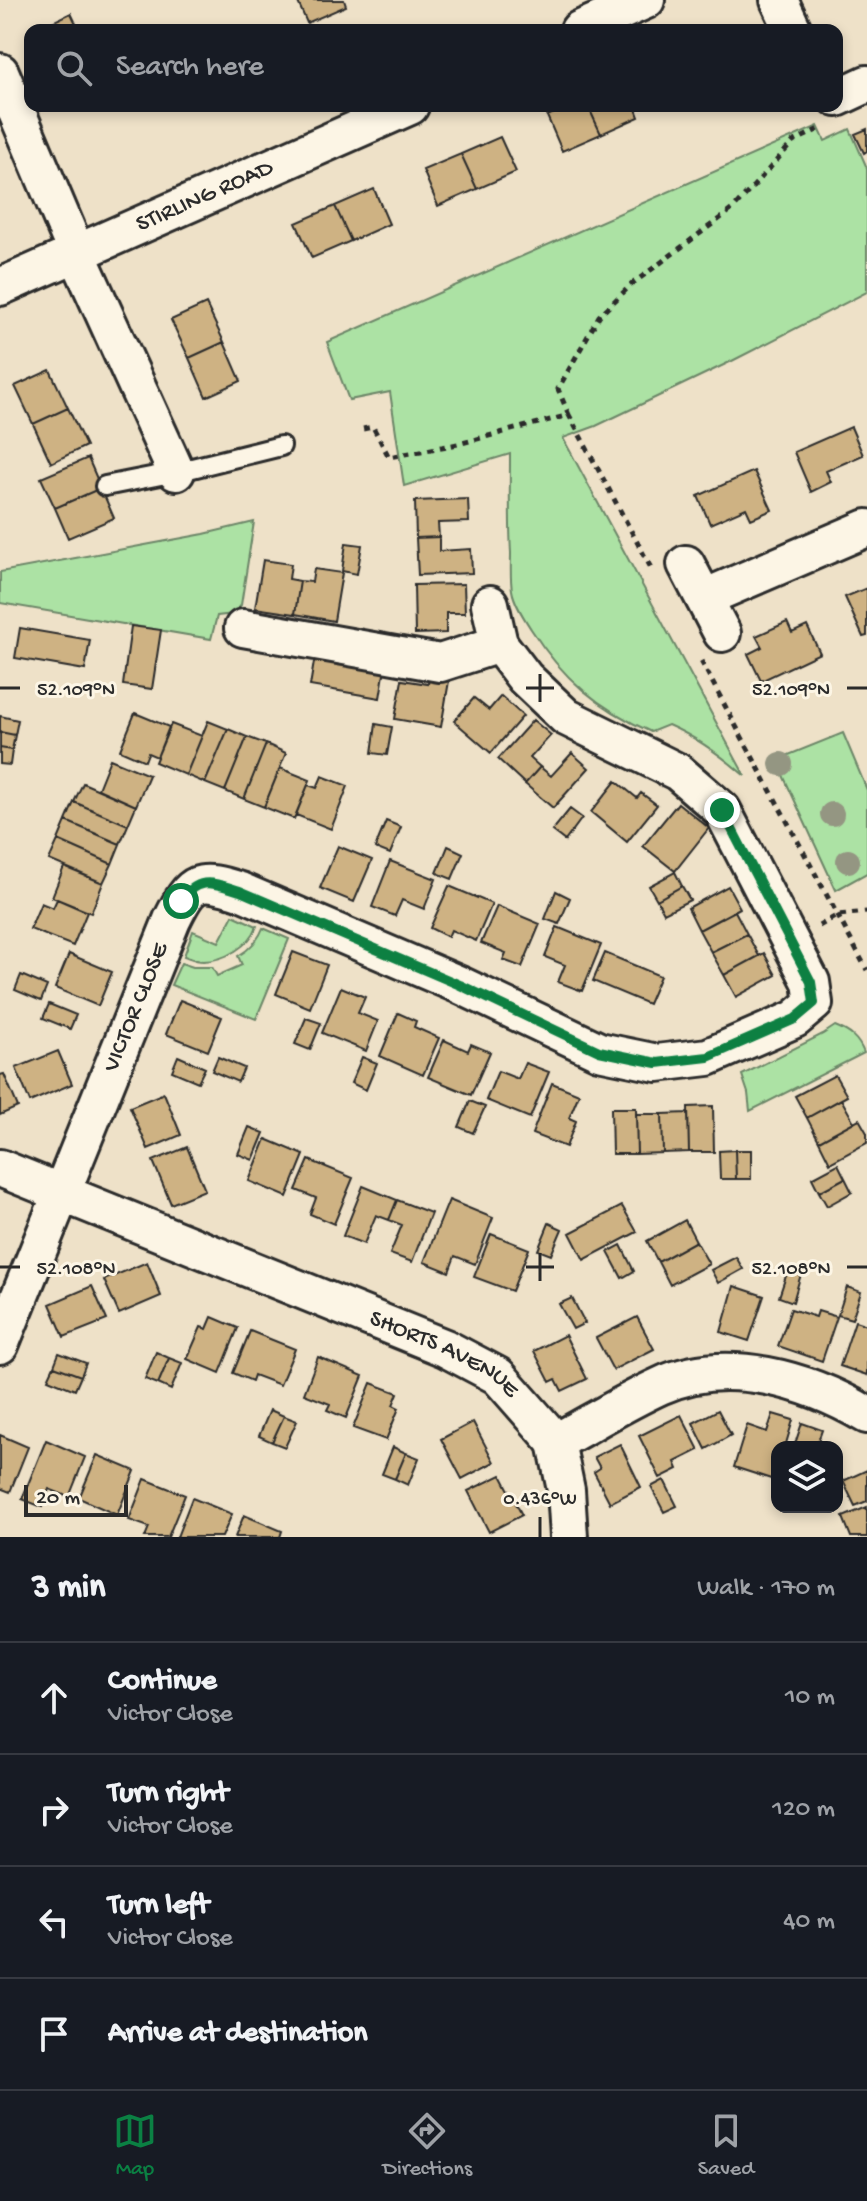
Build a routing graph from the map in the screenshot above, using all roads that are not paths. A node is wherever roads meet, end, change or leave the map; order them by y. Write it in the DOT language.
graph roads {
  1 [pos="646,0"];
  2 [pos="779,0"];
  3 [pos="592,24"];
  4 [pos="790,24"];
  5 [pos="0,72"];
  6 [pos="867,84"];
  7 [pos="843,99"];
  8 [pos="396,112"];
  9 [pos="77,254"];
  10 [pos="0,287"];
  11 [pos="281,446"];
  12 [pos="176,472"];
  13 [pos="105,486"];
  14 [pos="867,528"];
  15 [pos="672,573"];
  16 [pos="704,598"];
  17 [pos="490,604"];
  18 [pos="243,628"];
  19 [pos="709,642"];
  20 [pos="499,644"];
  21 [pos="0,1168"];
  22 [pos="62,1193"];
  23 [pos="0,1345"];
  24 [pos="867,1415"];
  25 [pos="556,1442"];
  26 [pos="569,1537"];
  1 -- 3 [label="street"];
  2 -- 4 [label="street"];
  5 -- 9 [label="street"];
  6 -- 7 [label="street"];
  8 -- 9 [label="street, STIRLING ROAD"];
  9 -- 10 [label="street, STIRLING ROAD"];
  9 -- 12 [label="street"];
  11 -- 12 [label="lane"];
  12 -- 13 [label="lane"];
  14 -- 16 [label="street"];
  15 -- 16 [label="street"];
  16 -- 19 [label="street"];
  17 -- 20 [label="street, VICTOR CLOSE"];
  18 -- 20 [label="street"];
  20 -- 22 [label="street, VICTOR CLOSE"];
  21 -- 22 [label="street, SHORTS AVENUE"];
  22 -- 23 [label="street"];
  22 -- 25 [label="street, SHORTS AVENUE"];
  24 -- 25 [label="street"];
  25 -- 26 [label="street"];
}
